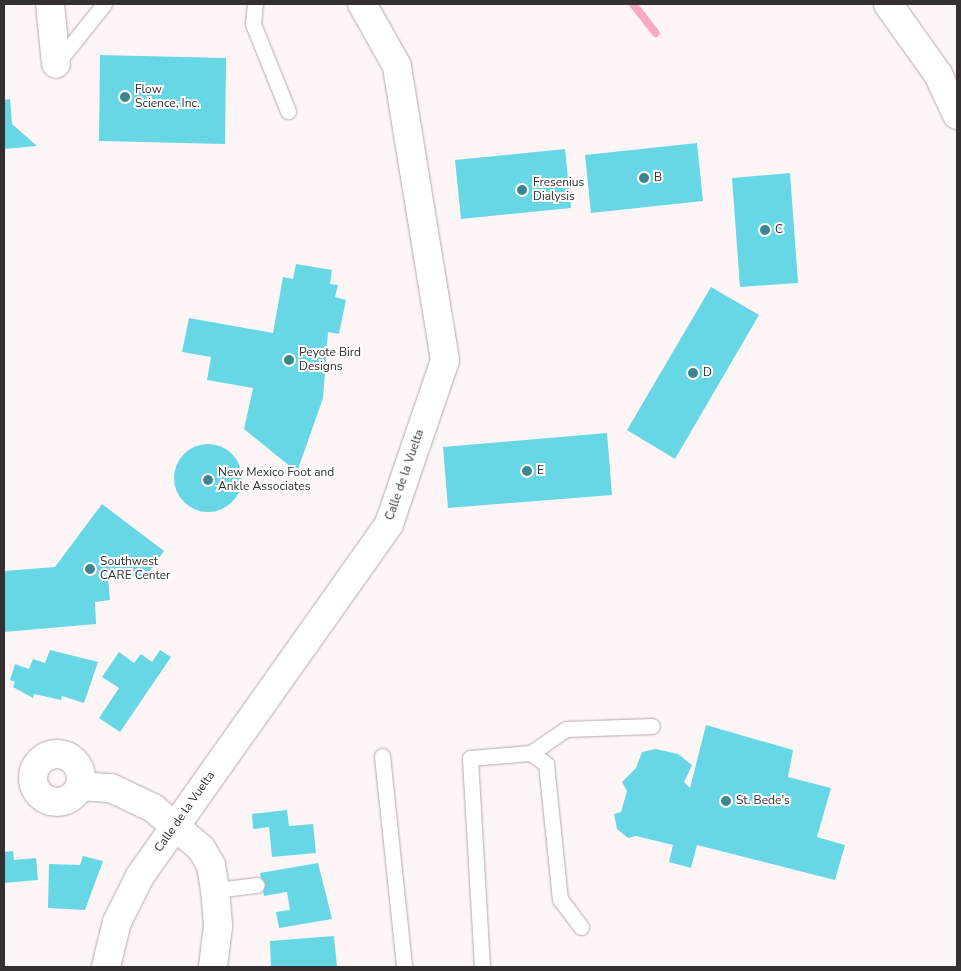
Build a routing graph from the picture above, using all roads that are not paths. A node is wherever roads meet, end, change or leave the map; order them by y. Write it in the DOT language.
graph roads {
  1 [pos="50,4"];
  2 [pos="104,4"];
  3 [pos="255,4"];
  4 [pos="362,4"];
  5 [pos="888,4"];
  6 [pos="56,64"];
  7 [pos="288,112"];
  8 [pos="957,115"];
  9 [pos="652,726"];
  10 [pos="531,753"];
  11 [pos="382,756"];
  12 [pos="80,786"];
  13 [pos="176,826"];
  14 [pos="257,885"];
  15 [pos="215,890"];
  16 [pos="581,927"];
  17 [pos="106,967"];
  18 [pos="213,967"];
  19 [pos="404,967"];
  20 [pos="482,967"];
  1 -- 6 [label="main road"];
  2 -- 6 [label="lane"];
  3 -- 7 [label="lane"];
  4 -- 13 [label="main road, Calle de la Vuelta"];
  5 -- 8 [label="main road"];
  9 -- 10 [label="lane"];
  10 -- 16 [label="lane"];
  10 -- 20 [label="lane"];
  11 -- 19 [label="lane"];
  12 -- 13 [label="main road"];
  13 -- 15 [label="main road"];
  13 -- 17 [label="main road, Calle de la Vuelta"];
  14 -- 15 [label="lane"];
  15 -- 18 [label="main road"];
}
